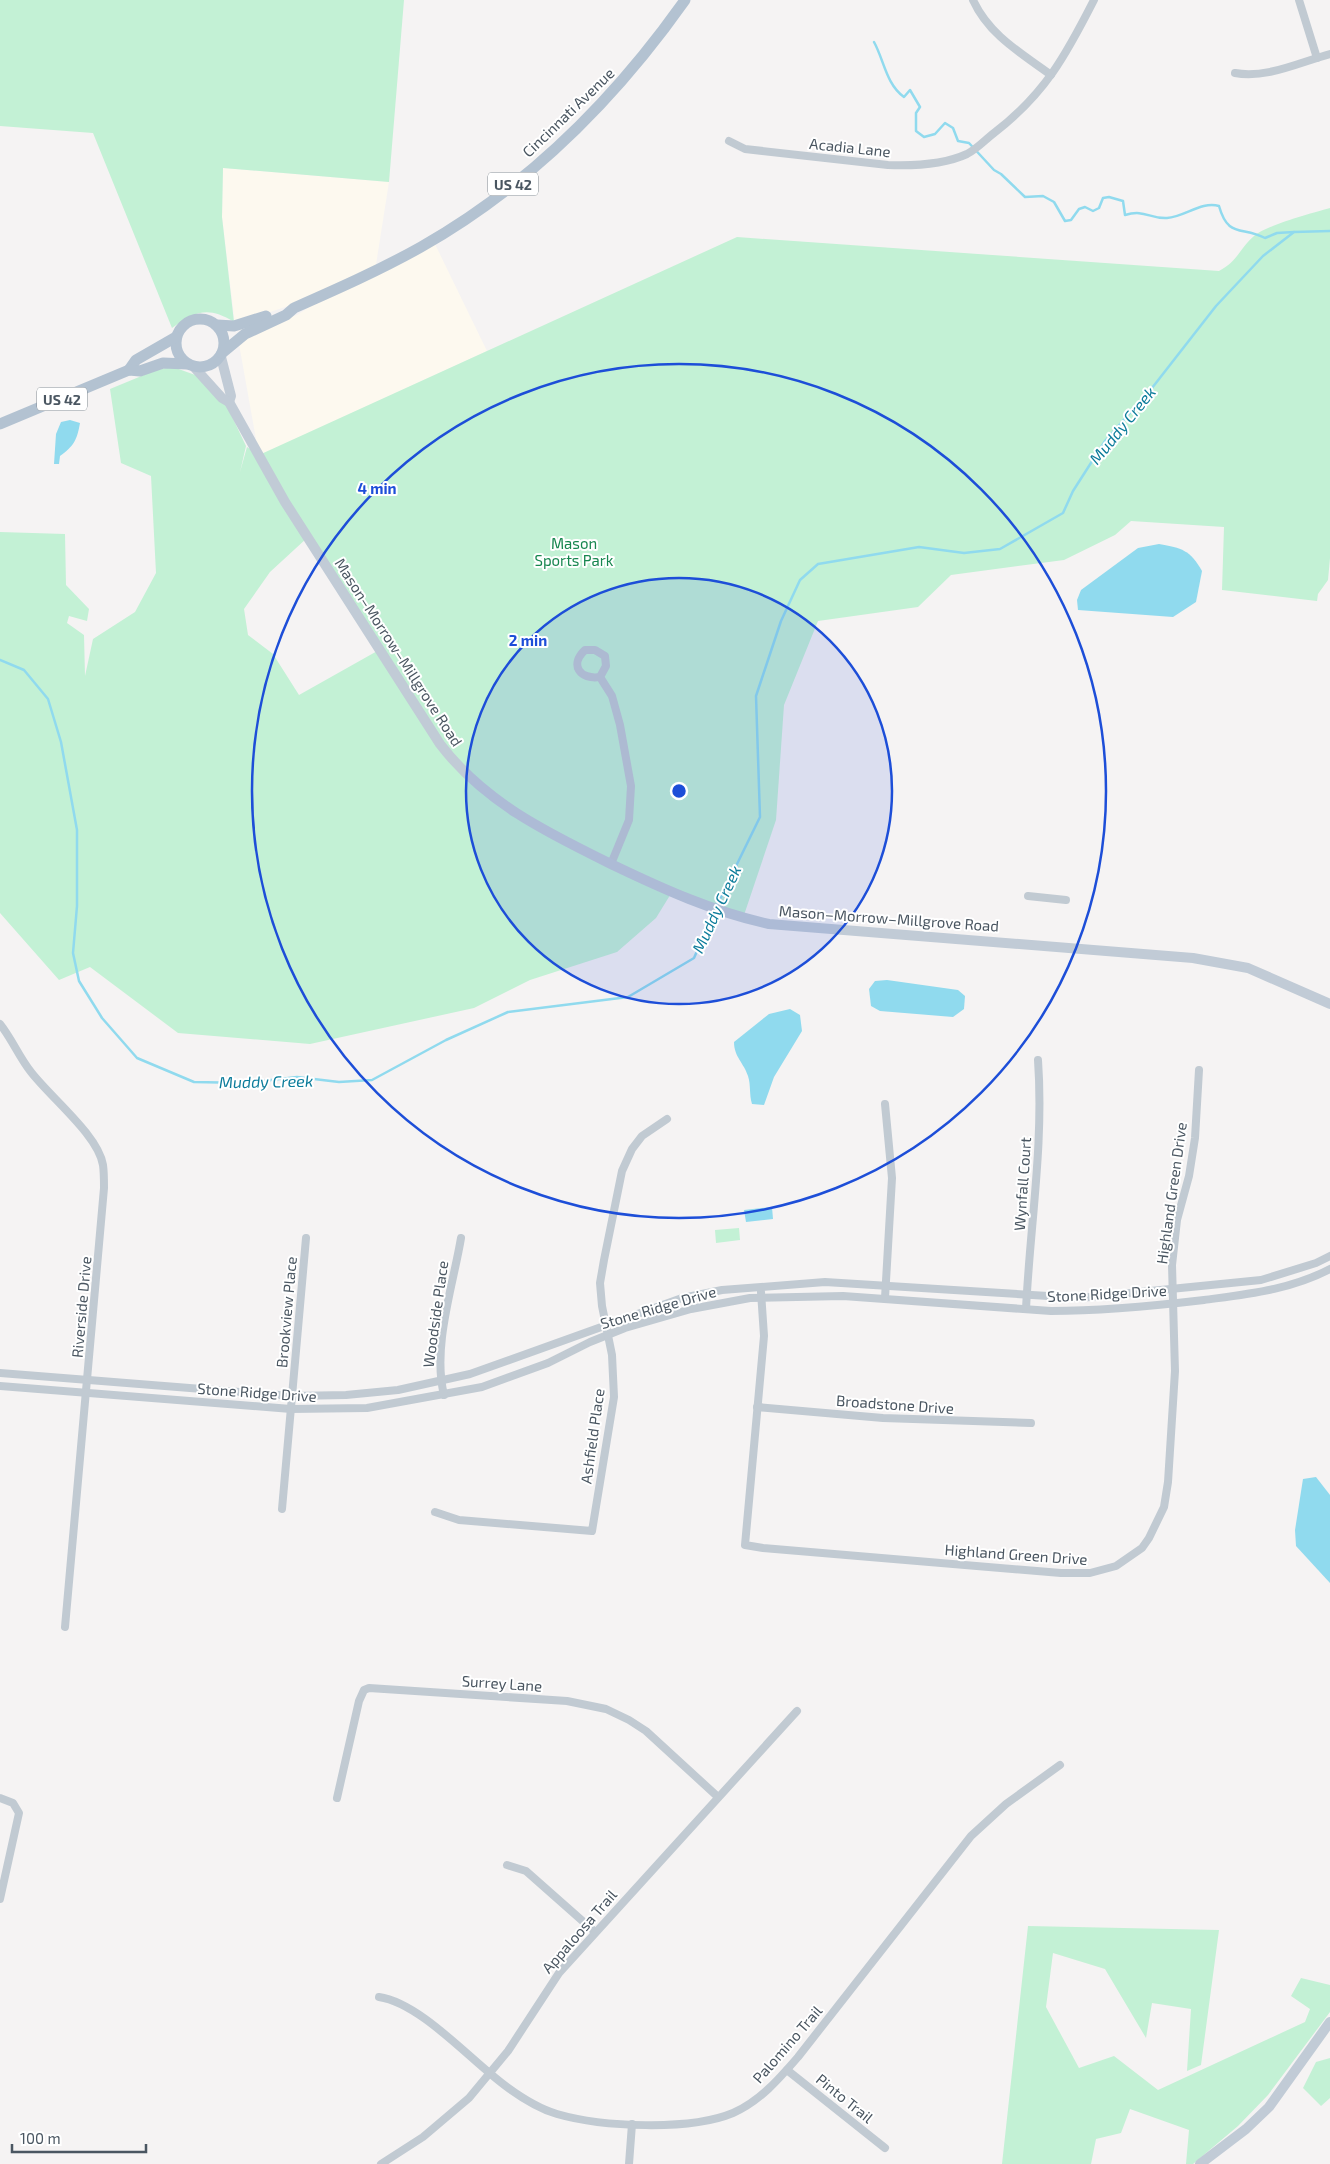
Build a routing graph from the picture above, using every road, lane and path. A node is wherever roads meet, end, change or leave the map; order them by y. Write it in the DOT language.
graph roads {
  1 [pos="686,0"];
  2 [pos="973,0"];
  3 [pos="1094,0"];
  4 [pos="1299,0"];
  5 [pos="1330,54"];
  6 [pos="1317,58"];
  7 [pos="1235,73"];
  8 [pos="1051,76"];
  9 [pos="729,141"];
  10 [pos="294,308"];
  11 [pos="217,325"];
  12 [pos="176,337"];
  13 [pos="222,355"];
  14 [pos="191,365"];
  15 [pos="130,370"];
  16 [pos="229,402"];
  17 [pos="0,424"];
  18 [pos="600,677"];
  19 [pos="611,864"];
  20 [pos="1028,896"];
  21 [pos="1066,900"];
  22 [pos="1330,1004"];
  23 [pos="0,1024"];
  24 [pos="1038,1060"];
  25 [pos="1199,1070"];
  26 [pos="885,1104"];
  27 [pos="667,1119"];
  28 [pos="306,1238"];
  29 [pos="461,1238"];
  30 [pos="1330,1256"];
  31 [pos="1330,1269"];
  32 [pos="886,1285"];
  33 [pos="760,1286"];
  34 [pos="1174,1290"];
  35 [pos="1027,1296"];
  36 [pos="762,1297"];
  37 [pos="885,1298"];
  38 [pos="1174,1304"];
  39 [pos="1026,1309"];
  40 [pos="605,1324"];
  41 [pos="608,1335"];
  42 [pos="0,1373"];
  43 [pos="440,1380"];
  44 [pos="89,1381"];
  45 [pos="0,1386"];
  46 [pos="88,1393"];
  47 [pos="444,1395"];
  48 [pos="292,1396"];
  49 [pos="757,1407"];
  50 [pos="291,1410"];
  51 [pos="1031,1423"];
  52 [pos="282,1509"];
  53 [pos="435,1512"];
  54 [pos="65,1628"];
  55 [pos="797,1711"];
  56 [pos="1060,1765"];
  57 [pos="718,1797"];
  58 [pos="0,1798"];
  59 [pos="337,1798"];
  60 [pos="507,1865"];
  61 [pos="0,1899"];
  62 [pos="595,1932"];
  63 [pos="379,1997"];
  64 [pos="1330,2022"];
  65 [pos="787,2070"];
  66 [pos="490,2074"];
  67 [pos="632,2124"];
  68 [pos="885,2148"];
  69 [pos="381,2164"];
  70 [pos="629,2164"];
  71 [pos="1200,2164"];
  1 -- 10 [label="main road, Cincinnati Avenue / US 42"];
  2 -- 8 [label="street"];
  3 -- 8 [label="street"];
  4 -- 6 [label="street"];
  5 -- 6 [label="street"];
  6 -- 7 [label="street"];
  8 -- 9 [label="street, Acadia Lane"];
  10 -- 11 [label="main road, Cincinnati Avenue / US 42"];
  10 -- 13 [label="main road, Cincinnati Avenue / US 42"];
  11 -- 12 [label="main road, US 42"];
  11 -- 13 [label="main road"];
  12 -- 14 [label="main road"];
  12 -- 15 [label="main road, US 42"];
  13 -- 14 [label="main road, US 42"];
  13 -- 16 [label="street, Mason–Morrow–Millgrove Road"];
  14 -- 15 [label="main road, US 42"];
  14 -- 16 [label="street, Mason–Morrow–Millgrove Road"];
  15 -- 17 [label="main road, US 42"];
  16 -- 19 [label="street, Mason–Morrow–Millgrove Road"];
  18 -- 19 [label="street"];
  19 -- 22 [label="street, Mason–Morrow–Millgrove Road"];
  20 -- 21 [label="street"];
  23 -- 44 [label="street, Riverside Drive"];
  24 -- 35 [label="street, Wynfall Court"];
  25 -- 34 [label="street, Highland Green Drive"];
  26 -- 32 [label="street"];
  27 -- 40 [label="street, Ashfield Place"];
  28 -- 48 [label="street, Brookview Place"];
  29 -- 43 [label="street, Woodside Place"];
  30 -- 34 [label="street, Stone Ridge Drive"];
  31 -- 38 [label="street, Stone Ridge Drive"];
  32 -- 33 [label="street, Stone Ridge Drive"];
  32 -- 35 [label="street, Stone Ridge Drive"];
  32 -- 37 [label="street"];
  33 -- 36 [label="street, Highland Green Drive"];
  33 -- 40 [label="street, Stone Ridge Drive"];
  34 -- 35 [label="street, Stone Ridge Drive"];
  34 -- 38 [label="street, Highland Green Drive"];
  35 -- 39 [label="street, Wynfall Court"];
  36 -- 37 [label="street, Stone Ridge Drive"];
  36 -- 41 [label="street, Stone Ridge Drive"];
  36 -- 49 [label="street, Highland Green Drive"];
  37 -- 39 [label="street, Stone Ridge Drive"];
  38 -- 39 [label="street, Stone Ridge Drive"];
  38 -- 49 [label="street, Highland Green Drive"];
  40 -- 41 [label="street, Ashfield Place"];
  40 -- 43 [label="street, Stone Ridge Drive"];
  41 -- 47 [label="street, Stone Ridge Drive"];
  41 -- 53 [label="street, Ashfield Place"];
  42 -- 44 [label="street, Stone Ridge Drive"];
  43 -- 47 [label="street, Woodside Place"];
  43 -- 48 [label="street, Stone Ridge Drive"];
  44 -- 46 [label="street, Riverside Drive"];
  44 -- 48 [label="street, Stone Ridge Drive"];
  45 -- 46 [label="street, Stone Ridge Drive"];
  46 -- 50 [label="street, Stone Ridge Drive"];
  46 -- 54 [label="street, Riverside Drive"];
  47 -- 50 [label="street, Stone Ridge Drive"];
  48 -- 50 [label="street, Brookview Place"];
  49 -- 51 [label="street, Broadstone Drive"];
  50 -- 52 [label="street, Brookview Place"];
  55 -- 57 [label="street, Appaloosa Trail"];
  56 -- 65 [label="street, Palomino Trail"];
  57 -- 59 [label="street, Surrey Lane"];
  57 -- 62 [label="street, Appaloosa Trail"];
  58 -- 61 [label="street"];
  60 -- 62 [label="street"];
  62 -- 66 [label="street, Appaloosa Trail"];
  63 -- 66 [label="street, Palomino Trail"];
  64 -- 71 [label="street"];
  65 -- 67 [label="street, Palomino Trail"];
  65 -- 68 [label="street, Pinto Trail"];
  66 -- 67 [label="street, Palomino Trail"];
  66 -- 69 [label="street, Appaloosa Trail"];
  67 -- 70 [label="street"];
}
